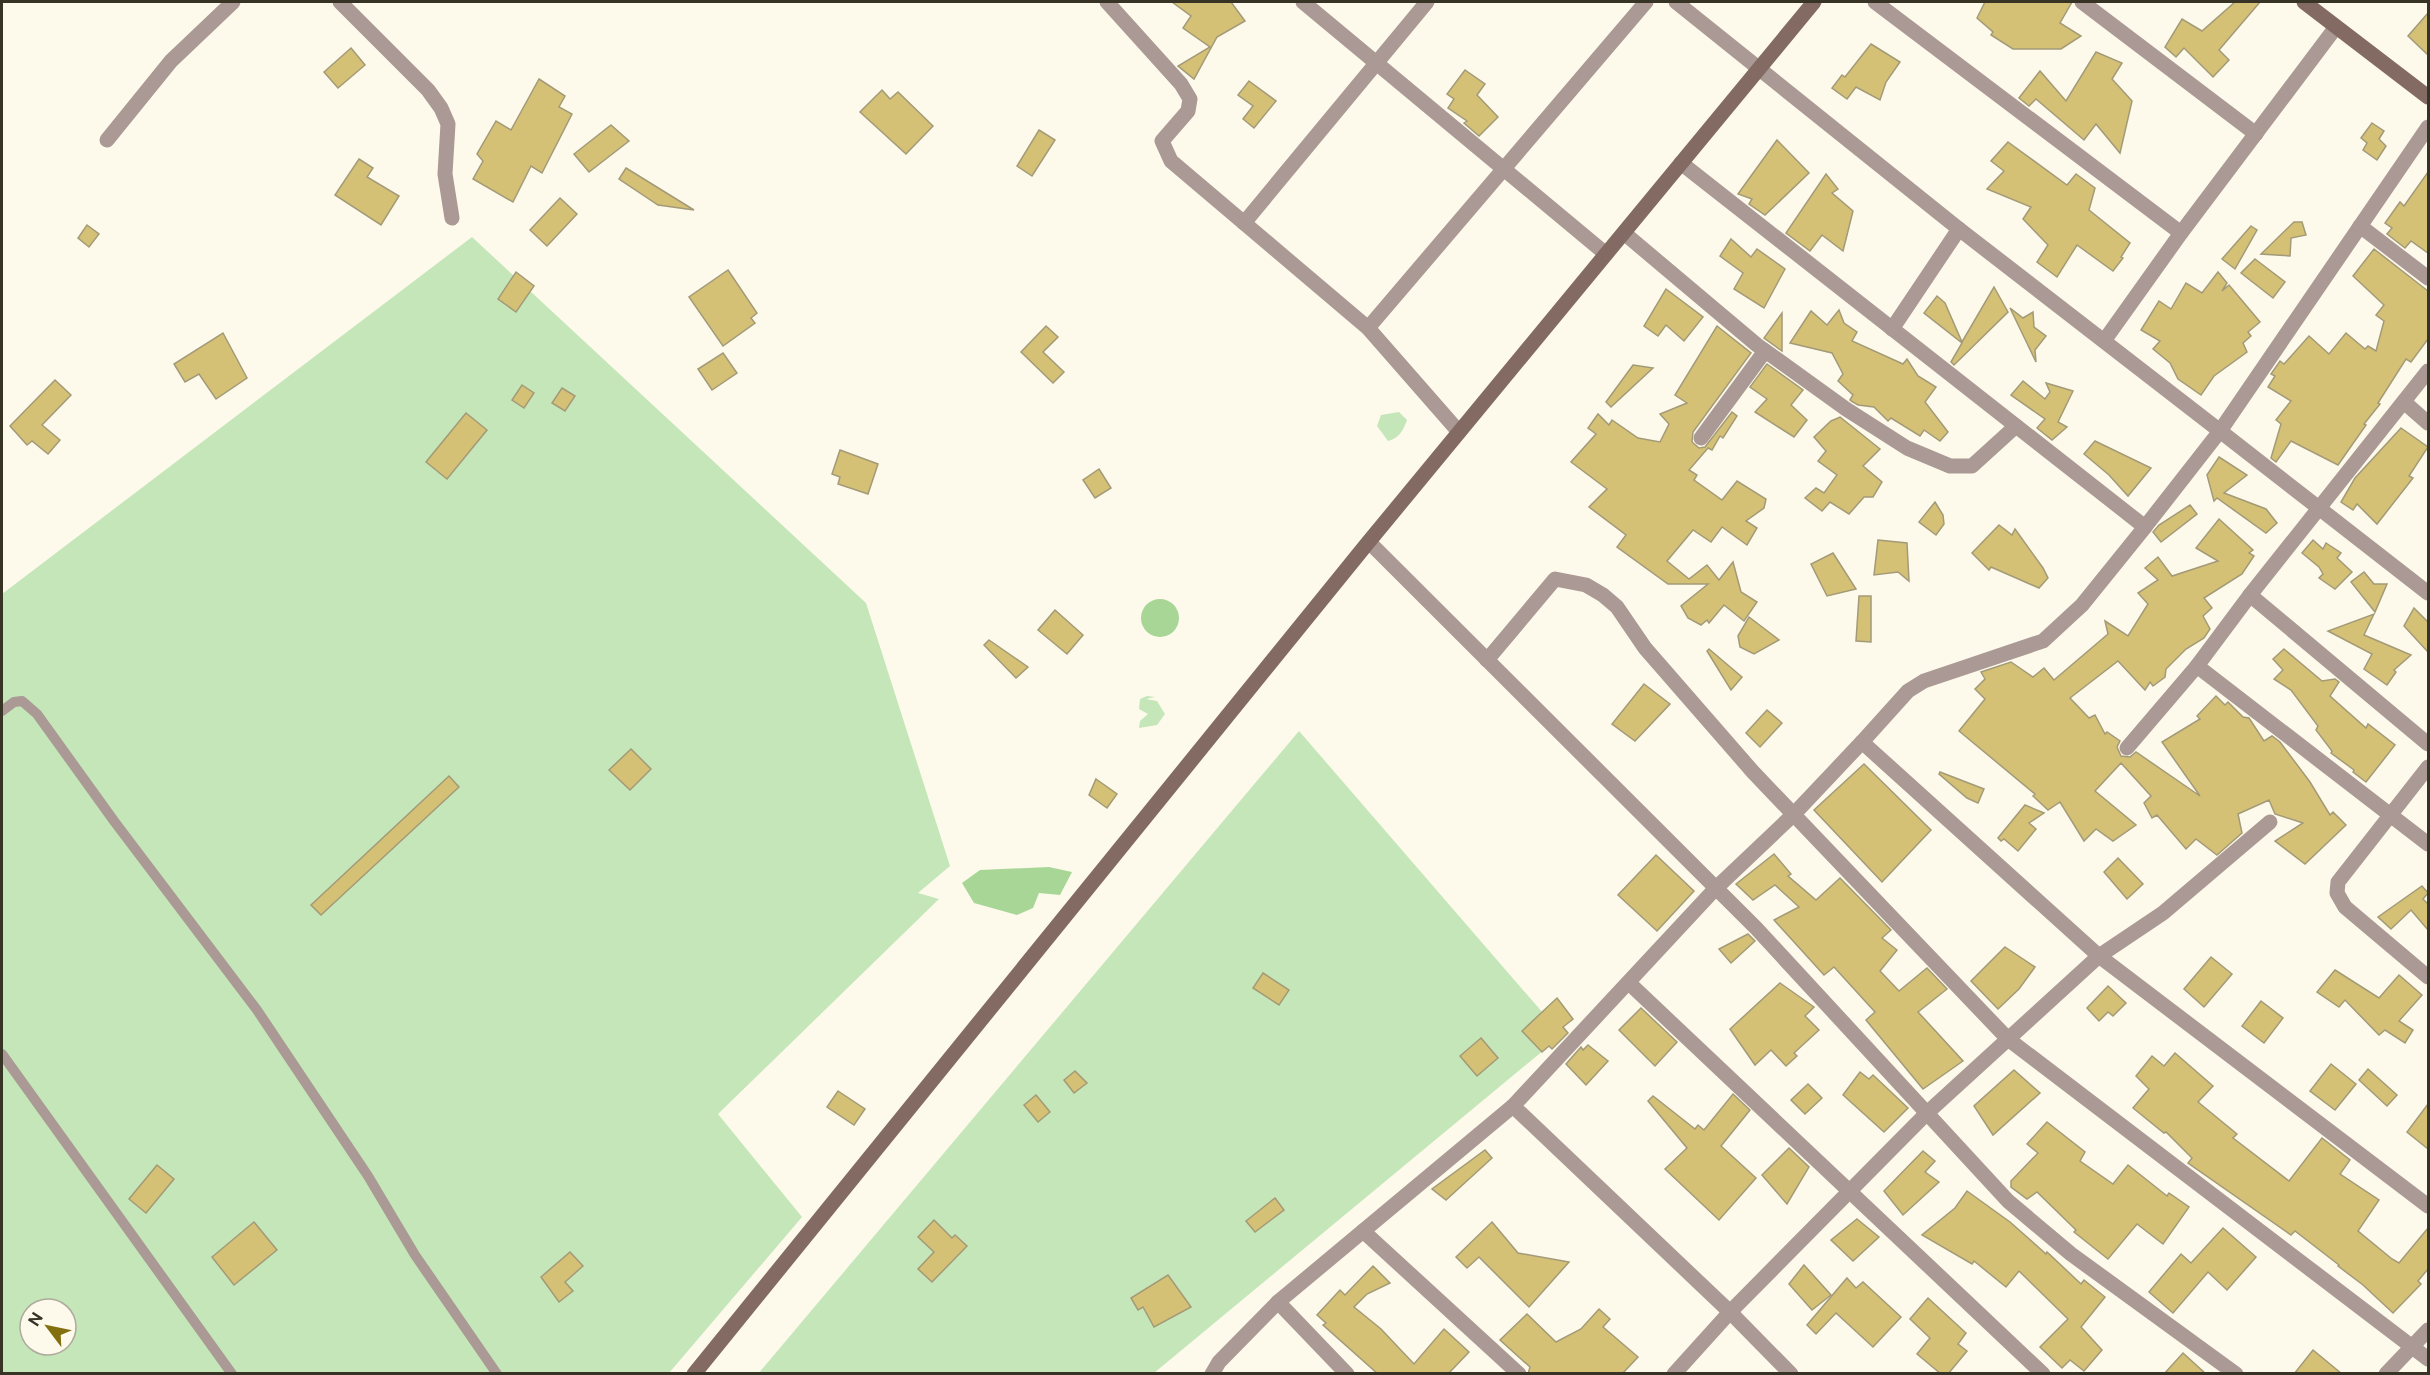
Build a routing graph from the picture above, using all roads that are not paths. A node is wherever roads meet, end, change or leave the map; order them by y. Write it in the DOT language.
graph roads {
  1 [pos="233,2"];
  2 [pos="339,2"];
  3 [pos="1107,2"];
  4 [pos="1303,2"];
  5 [pos="1427,2"];
  6 [pos="1646,2"];
  7 [pos="1676,2"];
  8 [pos="1814,2"];
  9 [pos="1875,2"];
  10 [pos="2082,2"];
  11 [pos="2304,2"];
  12 [pos="2336,27"];
  13 [pos="1377,63"];
  14 [pos="1759,68"];
  15 [pos="2428,97"];
  16 [pos="2428,127"];
  17 [pos="2256,134"];
  18 [pos="107,140"];
  19 [pos="1681,163"];
  20 [pos="1503,169"];
  21 [pos="452,218"];
  22 [pos="1244,223"];
  23 [pos="2360,226"];
  24 [pos="1959,229"];
  25 [pos="1624,233"];
  26 [pos="2181,233"];
  27 [pos="1606,254"];
  28 [pos="2428,278"];
  29 [pos="1368,327"];
  30 [pos="1892,329"];
  31 [pos="2104,341"];
  32 [pos="1765,351"];
  33 [pos="2428,371"];
  34 [pos="2404,402"];
  35 [pos="2428,423"];
  36 [pos="2016,426"];
  37 [pos="2220,431"];
  38 [pos="1459,432"];
  39 [pos="1701,438"];
  40 [pos="2319,510"];
  41 [pos="2145,527"];
  42 [pos="1369,542"];
  43 [pos="2428,593"];
  44 [pos="2250,595"];
  45 [pos="1487,660"];
  46 [pos="2197,666"];
  47 [pos="2,711"];
  48 [pos="1862,742"];
  49 [pos="2428,744"];
  50 [pos="2127,748"];
  51 [pos="2428,767"];
  52 [pos="1794,814"];
  53 [pos="2389,815"];
  54 [pos="2270,822"];
  55 [pos="2428,844"];
  56 [pos="1715,889"];
  57 [pos="2099,956"];
  58 [pos="2428,977"];
  59 [pos="1629,983"];
  60 [pos="2008,1039"];
  61 [pos="2,1054"];
  62 [pos="1513,1106"];
  63 [pos="1927,1113"];
  64 [pos="1850,1191"];
  65 [pos="2428,1206"];
  66 [pos="1364,1231"];
  67 [pos="1278,1302"];
  68 [pos="1730,1312"];
  69 [pos="2428,1330"];
  70 [pos="2412,1346"];
  71 [pos="2428,1359"];
  72 [pos="232,1374"];
  73 [pos="497,1374"];
  74 [pos="694,1374"];
  75 [pos="1212,1374"];
  76 [pos="1347,1374"];
  77 [pos="1519,1374"];
  78 [pos="1674,1374"];
  79 [pos="1791,1374"];
  80 [pos="2043,1374"];
  81 [pos="2236,1374"];
  82 [pos="2386,1374"];
  1 -- 18 [label="street"];
  2 -- 21 [label="street"];
  3 -- 22 [label="street"];
  4 -- 13 [label="street"];
  5 -- 13 [label="street"];
  6 -- 20 [label="street"];
  7 -- 14 [label="street"];
  8 -- 14 [label="street"];
  9 -- 26 [label="street"];
  10 -- 17 [label="street"];
  11 -- 12 [label="street"];
  12 -- 15 [label="street"];
  12 -- 17 [label="street"];
  13 -- 20 [label="street"];
  13 -- 22 [label="street"];
  14 -- 19 [label="street"];
  14 -- 24 [label="street"];
  16 -- 23 [label="street"];
  17 -- 26 [label="street"];
  19 -- 25 [label="street"];
  19 -- 30 [label="street"];
  20 -- 27 [label="street"];
  20 -- 29 [label="street"];
  22 -- 29 [label="street"];
  23 -- 28 [label="street"];
  23 -- 37 [label="street"];
  24 -- 30 [label="street"];
  24 -- 31 [label="street"];
  25 -- 27 [label="street"];
  25 -- 32 [label="street"];
  26 -- 31 [label="street"];
  27 -- 38 [label="street"];
  29 -- 38 [label="street"];
  30 -- 36 [label="street"];
  31 -- 37 [label="street"];
  32 -- 36 [label="street"];
  32 -- 39 [label="street"];
  33 -- 34 [label="street"];
  34 -- 35 [label="street"];
  34 -- 40 [label="street"];
  36 -- 41 [label="street"];
  37 -- 40 [label="street"];
  37 -- 41 [label="street"];
  38 -- 42 [label="street"];
  40 -- 43 [label="street"];
  40 -- 44 [label="street"];
  41 -- 48 [label="street"];
  42 -- 45 [label="street"];
  42 -- 74 [label="street"];
  44 -- 46 [label="street"];
  44 -- 49 [label="street"];
  45 -- 52 [label="street"];
  45 -- 56 [label="street"];
  46 -- 50 [label="street"];
  46 -- 53 [label="street"];
  47 -- 73 [label="lane"];
  48 -- 52 [label="street"];
  48 -- 57 [label="street"];
  51 -- 53 [label="street"];
  52 -- 56 [label="street"];
  52 -- 60 [label="street"];
  53 -- 55 [label="street"];
  53 -- 58 [label="street"];
  54 -- 57 [label="street"];
  56 -- 59 [label="street"];
  56 -- 63 [label="street"];
  57 -- 60 [label="street"];
  57 -- 65 [label="street"];
  59 -- 62 [label="street"];
  59 -- 64 [label="street"];
  60 -- 63 [label="street"];
  60 -- 70 [label="street"];
  61 -- 72 [label="lane"];
  62 -- 66 [label="street"];
  62 -- 68 [label="street"];
  63 -- 64 [label="street"];
  63 -- 81 [label="street"];
  64 -- 68 [label="street"];
  64 -- 80 [label="street"];
  66 -- 67 [label="street"];
  66 -- 77 [label="street"];
  67 -- 75 [label="street"];
  67 -- 76 [label="street"];
  68 -- 78 [label="street"];
  68 -- 79 [label="street"];
  69 -- 70 [label="street"];
  70 -- 71 [label="street"];
  70 -- 82 [label="street"];
}
